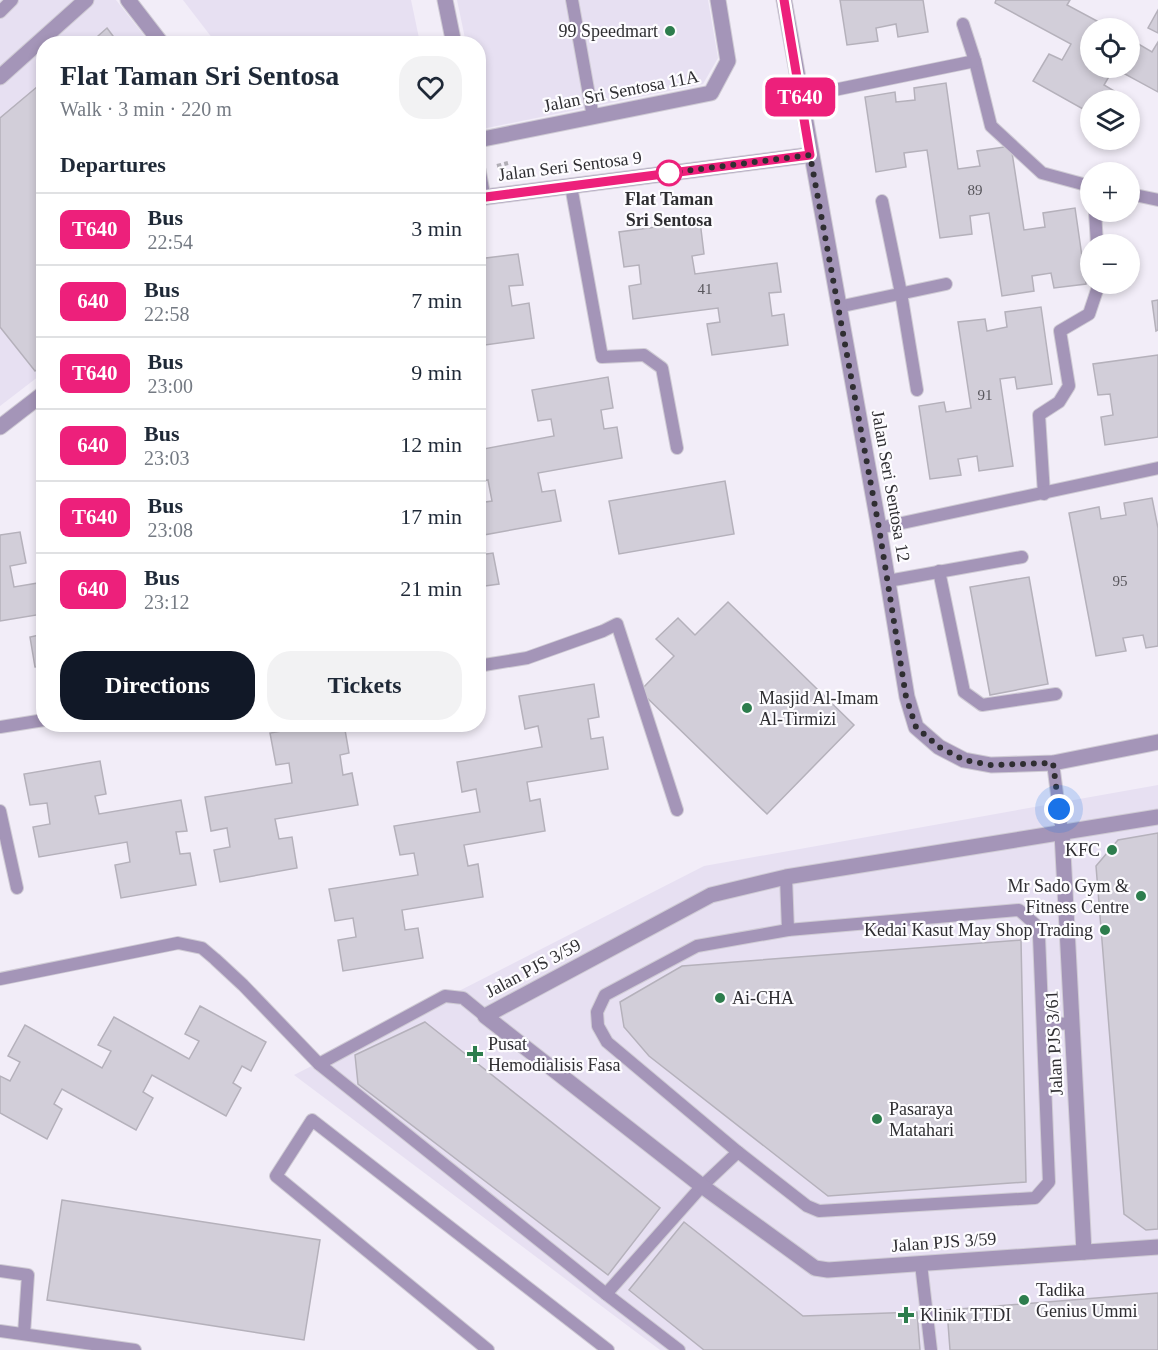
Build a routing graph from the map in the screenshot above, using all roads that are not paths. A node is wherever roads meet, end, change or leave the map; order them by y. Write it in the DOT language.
graph roads {
  1 [pos="12,0"];
  2 [pos="86,0"];
  3 [pos="128,0"];
  4 [pos="445,0"];
  5 [pos="572,0"];
  6 [pos="718,0"];
  7 [pos="784,0"];
  8 [pos="0,12"];
  9 [pos="963,24"];
  10 [pos="46,36"];
  11 [pos="156,36"];
  12 [pos="452,36"];
  13 [pos="36,45"];
  14 [pos="975,61"];
  15 [pos="0,77"];
  16 [pos="800,97"];
  17 [pos="593,117"];
  18 [pos="486,138"];
  19 [pos="810,155"];
  20 [pos="1080,183"];
  21 [pos="571,186"];
  22 [pos="1140,196"];
  23 [pos="486,197"];
  24 [pos="1158,200"];
  25 [pos="882,201"];
  26 [pos="946,284"];
  27 [pos="901,293"];
  28 [pos="1096,294"];
  29 [pos="838,307"];
  30 [pos="916,390"];
  31 [pos="36,399"];
  32 [pos="0,427"];
  33 [pos="677,448"];
  34 [pos="1158,468"];
  35 [pos="1044,494"];
  36 [pos="879,528"];
  37 [pos="1022,557"];
  38 [pos="939,571"];
  39 [pos="888,580"];
  40 [pos="486,665"];
  41 [pos="1056,694"];
  42 [pos="36,721"];
  43 [pos="0,727"];
  44 [pos="1158,742"];
  45 [pos="1053,763"];
  46 [pos="677,810"];
  47 [pos="0,811"];
  48 [pos="1158,817"];
  49 [pos="1062,832"];
  50 [pos="786,877"];
  51 [pos="17,888"];
  52 [pos="788,930"];
  53 [pos="0,979"];
  54 [pos="485,1016"];
  55 [pos="1072,1023"];
  56 [pos="1044,1025"];
  57 [pos="320,1064"];
  58 [pos="738,1152"];
  59 [pos="702,1185"];
  60 [pos="1158,1247"];
  61 [pos="1084,1252"];
  62 [pos="921,1264"];
  63 [pos="0,1271"];
  64 [pos="606,1294"];
  65 [pos="0,1331"];
  66 [pos="24,1334"];
  67 [pos="135,1350"];
  68 [pos="488,1350"];
  69 [pos="608,1350"];
  70 [pos="679,1350"];
  71 [pos="931,1350"];
  1 -- 8 [label="lane"];
  2 -- 10 [label="street"];
  3 -- 11 [label="street"];
  4 -- 12 [label="street"];
  5 -- 17 [label="lane"];
  6 -- 17 [label="street, Jalan Sri Sentosa 11A"];
  7 -- 16 [label="street, Jalan Seri Sentosa 12"];
  9 -- 14 [label="lane"];
  13 -- 15 [label="street"];
  14 -- 16 [label="lane"];
  14 -- 20 [label="lane"];
  16 -- 19 [label="street, Jalan Seri Sentosa 12"];
  17 -- 18 [label="street, Jalan Sri Sentosa 11A"];
  19 -- 21 [label="street, Jalan Seri Sentosa 9"];
  19 -- 29 [label="street, Jalan Seri Sentosa 12"];
  21 -- 23 [label="street, Jalan Seri Sentosa 9"];
  21 -- 33 [label="lane"];
  22 -- 24 [label="lane"];
  25 -- 27 [label="lane"];
  26 -- 27 [label="lane"];
  27 -- 29 [label="lane"];
  27 -- 30 [label="lane"];
  28 -- 35 [label="lane"];
  29 -- 36 [label="street, Jalan Seri Sentosa 12"];
  31 -- 32 [label="street"];
  34 -- 35 [label="lane"];
  35 -- 36 [label="lane"];
  36 -- 39 [label="street, Jalan Seri Sentosa 12"];
  37 -- 38 [label="lane"];
  38 -- 39 [label="lane"];
  38 -- 41 [label="lane"];
  39 -- 45 [label="street, Jalan Seri Sentosa 12"];
  40 -- 46 [label="lane"];
  42 -- 43 [label="lane"];
  44 -- 45 [label="street, Jalan Seri Sentosa 12"];
  45 -- 49 [label="lane"];
  47 -- 51 [label="lane"];
  48 -- 49 [label="street, Jalan PJS 3/59"];
  49 -- 50 [label="street, Jalan PJS 3/59"];
  49 -- 55 [label="street, Jalan PJS 3/61"];
  50 -- 52 [label="lane"];
  50 -- 54 [label="street, Jalan PJS 3/59"];
  52 -- 56 [label="lane"];
  52 -- 58 [label="lane"];
  53 -- 57 [label="lane"];
  54 -- 57 [label="lane"];
  54 -- 59 [label="street, Jalan PJS 3/59"];
  55 -- 56 [label="lane"];
  55 -- 61 [label="street, Jalan PJS 3/61"];
  56 -- 58 [label="lane"];
  57 -- 64 [label="lane"];
  58 -- 59 [label="lane"];
  59 -- 62 [label="street, Jalan PJS 3/59"];
  59 -- 64 [label="lane"];
  60 -- 61 [label="street, Jalan PJS 3/59"];
  61 -- 62 [label="street, Jalan PJS 3/59"];
  62 -- 71 [label="lane"];
  63 -- 66 [label="lane"];
  64 -- 70 [label="lane"];
  65 -- 66 [label="lane"];
  66 -- 67 [label="lane"];
  68 -- 69 [label="lane"];
}
